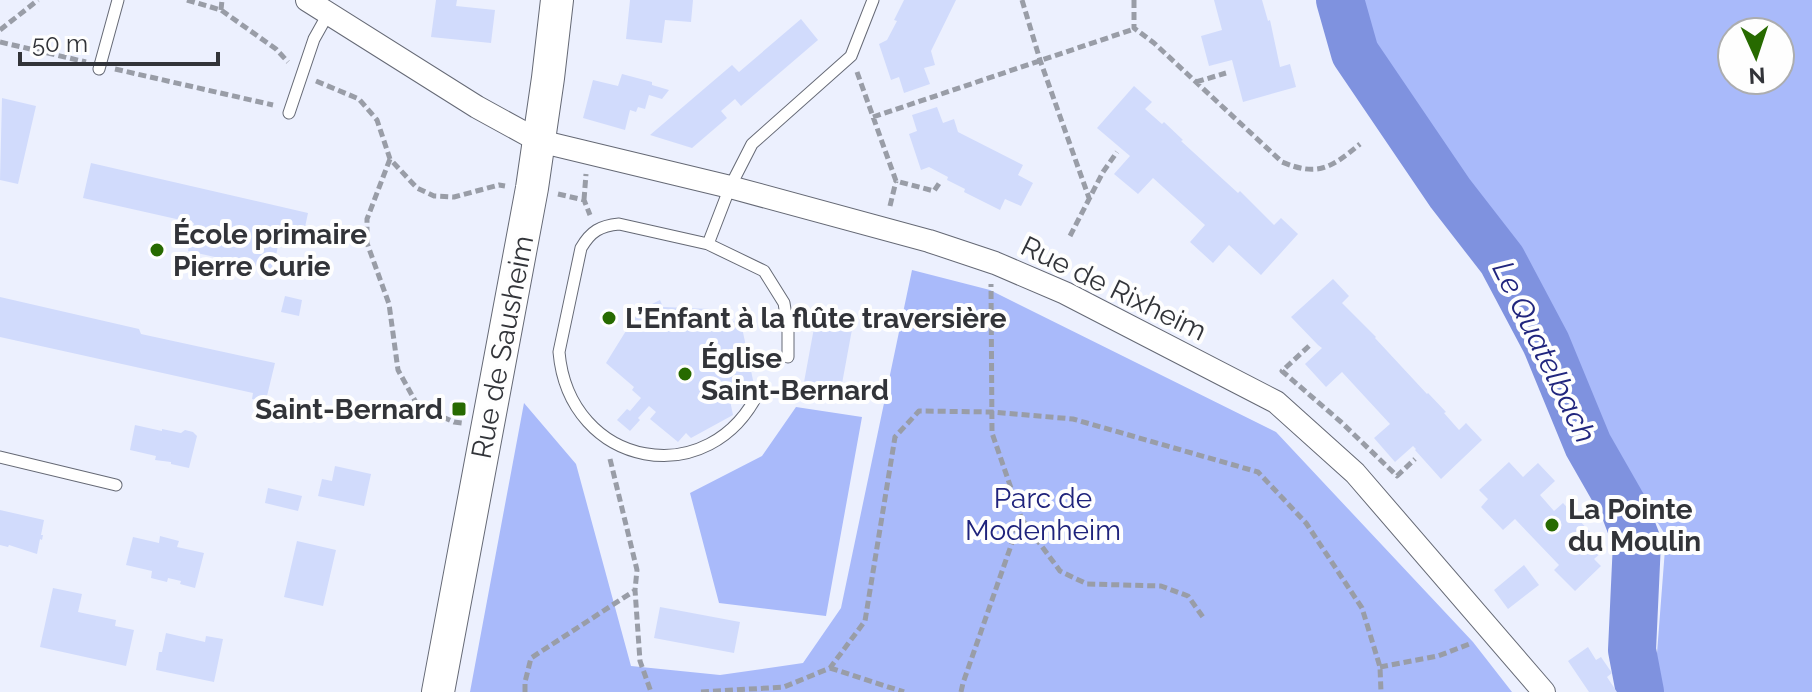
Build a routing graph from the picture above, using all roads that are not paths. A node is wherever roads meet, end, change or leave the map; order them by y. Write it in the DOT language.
graph roads {
  1 [pos="118,0"];
  2 [pos="307,0"];
  3 [pos="557,0"];
  4 [pos="873,0"];
  5 [pos="328,14"];
  6 [pos="99,67"];
  7 [pos="289,111"];
  8 [pos="539,141"];
  9 [pos="730,187"];
  10 [pos="708,244"];
  11 [pos="788,357"];
  12 [pos="760,389"];
  13 [pos="0,457"];
  14 [pos="116,485"];
  15 [pos="438,692"];
  16 [pos="1544,692"];
  1 -- 6 [label="lane"];
  2 -- 5 [label="street, Rue de Rixheim"];
  3 -- 8 [label="main road, Rue de Sausheim"];
  4 -- 9 [label="lane"];
  5 -- 7 [label="lane"];
  5 -- 8 [label="street, Rue de Rixheim"];
  8 -- 9 [label="street, Rue de Rixheim"];
  8 -- 15 [label="main road, Rue de Sausheim"];
  9 -- 10 [label="lane"];
  9 -- 16 [label="street, Rue de Rixheim"];
  10 -- 11 [label="lane"];
  10 -- 12 [label="lane"];
  13 -- 14 [label="lane"];
}
